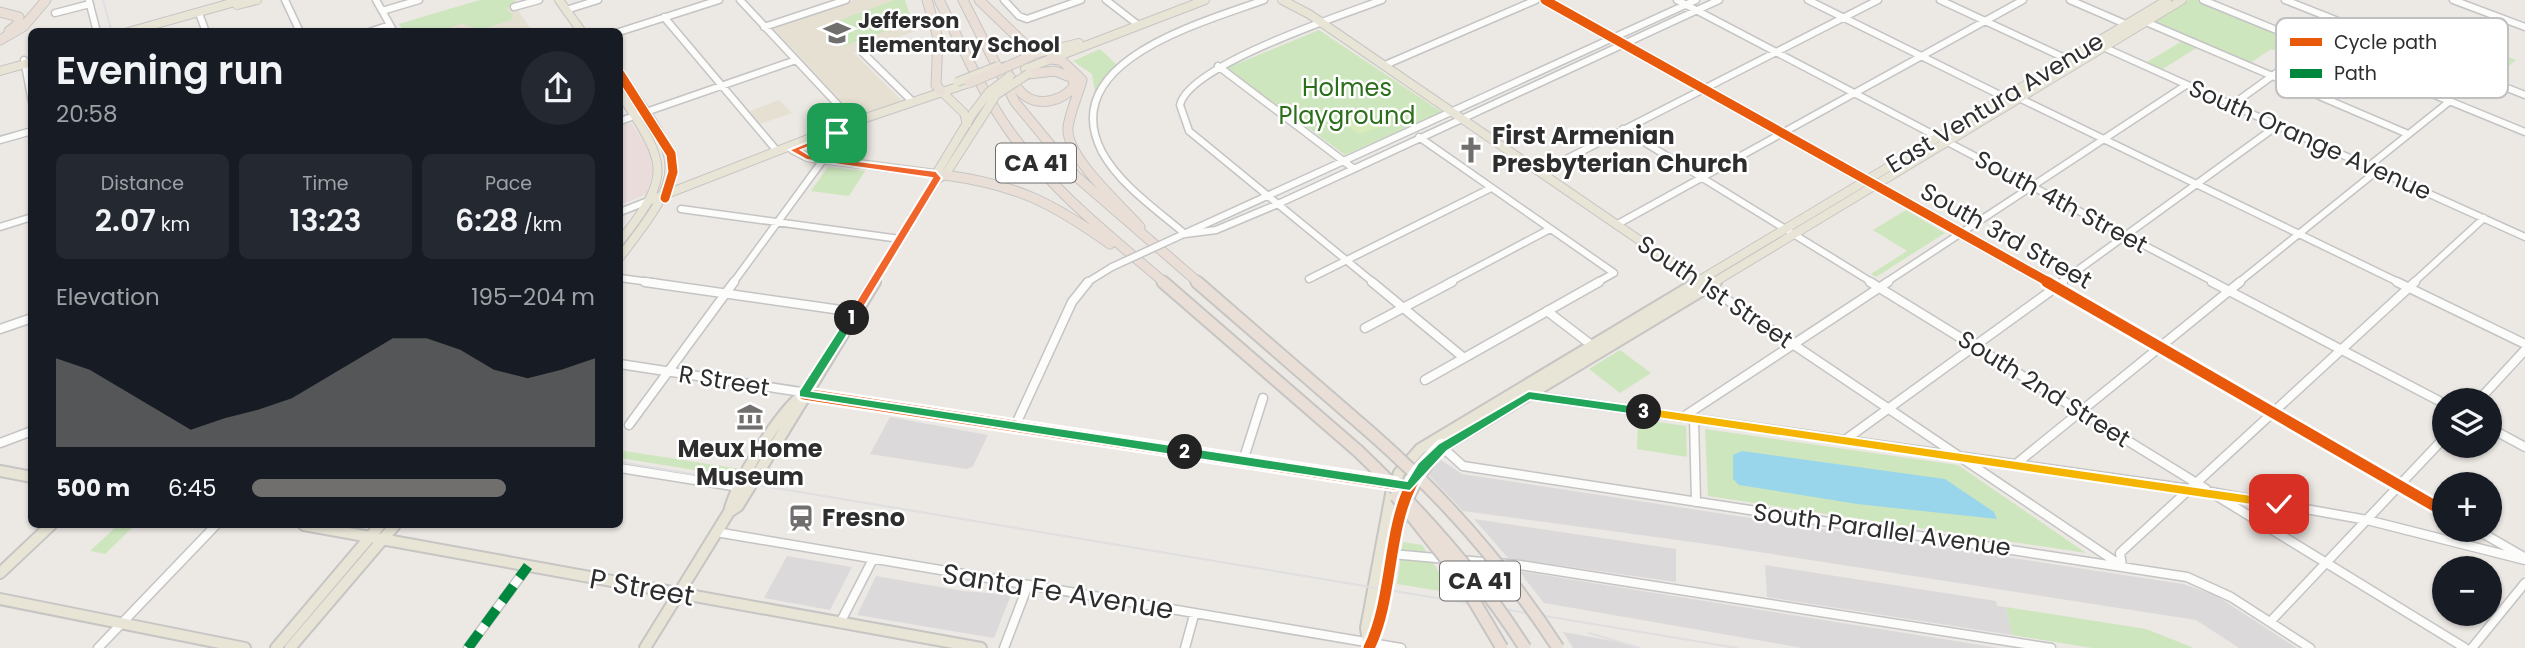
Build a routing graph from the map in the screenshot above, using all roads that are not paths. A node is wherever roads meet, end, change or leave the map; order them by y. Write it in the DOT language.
graph roads {
  1 [pos="46,0"];
  2 [pos="257,0"];
  3 [pos="285,0"];
  4 [pos="376,0"];
  5 [pos="419,0"];
  6 [pos="539,0"];
  7 [pos="559,0"];
  8 [pos="598,0"];
  9 [pos="719,0"];
  10 [pos="740,0"];
  11 [pos="846,0"];
  12 [pos="927,0"];
  13 [pos="939,0"];
  14 [pos="963,0"];
  15 [pos="979,0"];
  16 [pos="1004,0"];
  17 [pos="1081,0"];
  18 [pos="1106,0"];
  19 [pos="1205,0"];
  20 [pos="1264,0"];
  21 [pos="1282,0"];
  22 [pos="1295,0"];
  23 [pos="1382,0"];
  24 [pos="1536,0"];
  25 [pos="1545,0"];
  26 [pos="1677,0"];
  27 [pos="1696,0"];
  28 [pos="1719,0"];
  29 [pos="1808,0"];
  30 [pos="1878,0"];
  31 [pos="1940,0"];
  32 [pos="2023,0"];
  33 [pos="2070,0"];
  34 [pos="2167,0"];
  35 [pos="2182,0"];
  36 [pos="2203,0"];
  37 [pos="2285,0"];
  38 [pos="2453,0"];
  39 [pos="2474,0"];
  40 [pos="242,1"];
  41 [pos="89,2"];
  42 [pos="832,2"];
  43 [pos="1686,5"];
  44 [pos="2467,5"];
  45 [pos="514,7"];
  46 [pos="566,10"];
  47 [pos="1697,10"];
  48 [pos="382,11"];
  49 [pos="0,12"];
  50 [pos="1172,12"];
  51 [pos="55,13"];
  52 [pos="1309,14"];
  53 [pos="200,16"];
  54 [pos="664,17"];
  55 [pos="1843,18"];
  56 [pos="2330,18"];
  57 [pos="2501,18"];
  58 [pos="974,20"];
  59 [pos="1985,21"];
  60 [pos="2508,21"];
  61 [pos="2146,22"];
  62 [pos="1324,24"];
  63 [pos="2127,24"];
  64 [pos="1140,25"];
  65 [pos="764,27"];
  66 [pos="2525,27"];
  67 [pos="96,28"];
  68 [pos="143,28"];
  69 [pos="156,28"];
  70 [pos="204,28"];
  71 [pos="298,28"];
  72 [pos="392,28"];
  73 [pos="579,28"];
  74 [pos="2136,28"];
  75 [pos="2276,29"];
  76 [pos="623,31"];
  77 [pos="1107,36"];
  78 [pos="0,38"];
  79 [pos="1613,38"];
  80 [pos="2094,44"];
  81 [pos="1624,45"];
  82 [pos="1098,46"];
  83 [pos="2103,47"];
  84 [pos="1077,49"];
  85 [pos="862,52"];
  86 [pos="1775,52"];
  87 [pos="1032,53"];
  88 [pos="1922,57"];
  89 [pos="1050,59"];
  90 [pos="796,60"];
  91 [pos="1061,60"];
  92 [pos="28,61"];
  93 [pos="2072,62"];
  94 [pos="1385,65"];
  95 [pos="1024,66"];
  96 [pos="1218,66"];
  97 [pos="0,69"];
  98 [pos="1538,74"];
  99 [pos="2276,74"];
  100 [pos="2273,76"];
  101 [pos="2276,77"];
  102 [pos="623,79"];
  103 [pos="1548,80"];
  104 [pos="962,84"];
  105 [pos="2186,85"];
  106 [pos="721,86"];
  107 [pos="2508,88"];
  108 [pos="1703,89"];
  109 [pos="941,91"];
  110 [pos="1854,94"];
  111 [pos="2525,95"];
  112 [pos="623,98"];
  113 [pos="2012,98"];
  114 [pos="2324,98"];
  115 [pos="2443,98"];
  116 [pos="2450,101"];
  117 [pos="913,102"];
  118 [pos="2232,105"];
  119 [pos="645,112"];
  120 [pos="1455,112"];
  121 [pos="634,116"];
  122 [pos="1466,119"];
  123 [pos="623,120"];
  124 [pos="855,123"];
  125 [pos="967,124"];
  126 [pos="2278,125"];
  127 [pos="1623,129"];
  128 [pos="830,131"];
  129 [pos="28,132"];
  130 [pos="1411,132"];
  131 [pos="2525,132"];
  132 [pos="1781,134"];
  133 [pos="2408,134"];
  134 [pos="1422,139"];
  135 [pos="2104,139"];
  136 [pos="1942,140"];
  137 [pos="0,141"];
  138 [pos="777,150"];
  139 [pos="793,150"];
  140 [pos="823,160"];
  141 [pos="1343,161"];
  142 [pos="2369,166"];
  143 [pos="737,168"];
  144 [pos="1354,169"];
  145 [pos="2378,170"];
  146 [pos="673,172"];
  147 [pos="1541,172"];
  148 [pos="939,176"];
  149 [pos="1702,178"];
  150 [pos="1864,182"];
  151 [pos="2197,184"];
  152 [pos="1874,187"];
  153 [pos="2032,187"];
  154 [pos="1491,188"];
  155 [pos="666,195"];
  156 [pos="1267,196"];
  157 [pos="651,200"];
  158 [pos="1278,204"];
  159 [pos="681,209"];
  160 [pos="623,211"];
  161 [pos="28,218"];
  162 [pos="2484,218"];
  163 [pos="777,223"];
  164 [pos="1616,225"];
  165 [pos="0,227"];
  166 [pos="1550,229"];
  167 [pos="1784,229"];
  168 [pos="1185,234"];
  169 [pos="1960,234"];
  170 [pos="2300,234"];
  171 [pos="2524,234"];
  172 [pos="1794,235"];
  173 [pos="2126,236"];
  174 [pos="623,237"];
  175 [pos="900,239"];
  176 [pos="623,253"];
  177 [pos="1347,260"];
  178 [pos="1175,265"];
  179 [pos="623,278"];
  180 [pos="1309,279"];
  181 [pos="1703,284"];
  182 [pos="1879,287"];
  183 [pos="2056,287"];
  184 [pos="2410,288"];
  185 [pos="1176,292"];
  186 [pos="2229,292"];
  187 [pos="725,293"];
  188 [pos="1405,307"];
  189 [pos="1547,311"];
  190 [pos="855,312"];
  191 [pos="28,319"];
  192 [pos="1365,328"];
  193 [pos="0,329"];
  194 [pos="1793,344"];
  195 [pos="2525,344"];
  196 [pos="1974,346"];
  197 [pos="2160,348"];
  198 [pos="2340,348"];
  199 [pos="1597,349"];
  200 [pos="2525,350"];
  201 [pos="1464,358"];
  202 [pos="623,364"];
  203 [pos="668,372"];
  204 [pos="1425,380"];
  205 [pos="2490,388"];
  206 [pos="1513,393"];
  207 [pos="804,394"];
  208 [pos="1529,395"];
  209 [pos="2432,397"];
  210 [pos="1263,398"];
  211 [pos="1888,408"];
  212 [pos="2082,411"];
  213 [pos="2271,412"];
  214 [pos="1683,417"];
  215 [pos="1694,419"];
  216 [pos="629,425"];
  217 [pos="1015,426"];
  218 [pos="28,432"];
  219 [pos="2502,435"];
  220 [pos="1845,440"];
  221 [pos="0,443"];
  222 [pos="1442,447"];
  223 [pos="2525,447"];
  224 [pos="1355,448"];
  225 [pos="2432,451"];
  226 [pos="1960,457"];
  227 [pos="1243,461"];
  228 [pos="2016,464"];
  229 [pos="623,468"];
  230 [pos="0,471"];
  231 [pos="28,476"];
  232 [pos="1394,484"];
  233 [pos="1410,486"];
  234 [pos="2193,486"];
  235 [pos="2400,486"];
  236 [pos="739,487"];
  237 [pos="2211,492"];
  238 [pos="1696,502"];
  239 [pos="2432,504"];
  240 [pos="729,513"];
  241 [pos="2367,520"];
  242 [pos="48,528"];
  243 [pos="213,528"];
  244 [pos="321,528"];
  245 [pos="379,528"];
  246 [pos="390,528"];
  247 [pos="716,532"];
  248 [pos="377,538"];
  249 [pos="2497,542"];
  250 [pos="1392,554"];
  251 [pos="2525,559"];
  252 [pos="872,561"];
  253 [pos="2327,563"];
  254 [pos="528,566"];
  255 [pos="2122,566"];
  256 [pos="0,573"];
  257 [pos="2525,583"];
  258 [pos="1028,585"];
  259 [pos="678,594"];
  260 [pos="0,599"];
  261 [pos="1528,601"];
  262 [pos="1194,615"];
  263 [pos="2270,622"];
  264 [pos="840,623"];
  265 [pos="121,624"];
  266 [pos="921,643"];
  267 [pos="1369,645"];
  268 [pos="98,648"];
  269 [pos="245,648"];
  270 [pos="276,648"];
  271 [pos="290,648"];
  272 [pos="468,648"];
  273 [pos="645,648"];
  274 [pos="981,648"];
  275 [pos="1004,648"];
  276 [pos="1185,648"];
  277 [pos="1401,648"];
  278 [pos="1502,648"];
  279 [pos="1525,648"];
  280 [pos="1558,648"];
  281 [pos="1566,648"];
  282 [pos="2051,648"];
  283 [pos="2310,648"];
  284 [pos="2465,648"];
  285 [pos="2472,648"];
  1 -- 78 [label="highway"];
  2 -- 40 [label="main road"];
  3 -- 71 [label="street"];
  4 -- 48 [label="street"];
  5 -- 48 [label="street"];
  6 -- 45 [label="street"];
  7 -- 46 [label="main road"];
  8 -- 46 [label="street"];
  9 -- 54 [label="street"];
  10 -- 65 [label="street"];
  11 -- 42 [label="street"];
  12 -- 109 [label="highway"];
  13 -- 185 [label="highway, CA 41"];
  14 -- 58 [label="highway, CA 41"];
  15 -- 87 [label="highway"];
  16 -- 17 [label="street"];
  18 -- 64 [label="street"];
  19 -- 50 [label="main road"];
  20 -- 168 [label="street"];
  21 -- 52 [label="main road, South 1st Street"];
  22 -- 52 [label="main road, South 1st Street"];
  23 -- 62 [label="street"];
  24 -- 94 [label="street"];
  25 -- 79 [label="street, South 3rd Street"];
  26 -- 43 [label="street, South 4th Street"];
  27 -- 43 [label="street"];
  28 -- 47 [label="street"];
  29 -- 55 [label="street"];
  30 -- 55 [label="street"];
  31 -- 59 [label="street"];
  32 -- 59 [label="street"];
  33 -- 63 [label="street"];
  34 -- 63 [label="main road, East Ventura Avenue"];
  35 -- 61 [label="main road, East Ventura Avenue"];
  36 -- 75 [label="street"];
  37 -- 56 [label="street"];
  38 -- 44 [label="street"];
  39 -- 44 [label="street"];
  40 -- 53 [label="main road"];
  40 -- 68 [label="main road"];
  41 -- 51 [label="street"];
  41 -- 67 [label="street"];
  42 -- 65 [label="street"];
  43 -- 47 [label="street, South 4th Street"];
  43 -- 79 [label="street"];
  44 -- 57 [label="street"];
  46 -- 73 [label="main road"];
  47 -- 81 [label="street"];
  47 -- 86 [label="street, South 4th Street"];
  48 -- 72 [label="street"];
  49 -- 78 [label="highway"];
  50 -- 64 [label="main road"];
  50 -- 64 [label="main road"];
  52 -- 62 [label="main road, South 1st Street"];
  53 -- 69 [label="main road"];
  53 -- 70 [label="street"];
  54 -- 76 [label="street"];
  54 -- 106 [label="street"];
  55 -- 86 [label="street"];
  55 -- 88 [label="street"];
  58 -- 95 [label="highway"];
  58 -- 178 [label="highway, CA 41"];
  59 -- 88 [label="street"];
  59 -- 93 [label="street"];
  60 -- 66 [label="street"];
  61 -- 74 [label="main road, East Ventura Avenue"];
  61 -- 100 [label="street"];
  62 -- 94 [label="main road, South 1st Street"];
  62 -- 96 [label="street"];
  63 -- 74 [label="street"];
  63 -- 80 [label="main road, East Ventura Avenue"];
  64 -- 77 [label="main road"];
  64 -- 82 [label="main road"];
  65 -- 90 [label="street"];
  74 -- 83 [label="main road, East Ventura Avenue"];
  77 -- 84 [label="main road"];
  77 -- 87 [label="main road"];
  79 -- 81 [label="street, South 3rd Street"];
  79 -- 98 [label="street"];
  80 -- 83 [label="street, South Orange Avenue"];
  80 -- 93 [label="main road, East Ventura Avenue"];
  81 -- 103 [label="street"];
  81 -- 108 [label="street, South 3rd Street"];
  82 -- 84 [label="main road"];
  82 -- 91 [label="main road"];
  83 -- 93 [label="main road, East Ventura Avenue"];
  83 -- 105 [label="street, South Orange Avenue"];
  84 -- 89 [label="main road"];
  84 -- 95 [label="main road"];
  85 -- 117 [label="street"];
  86 -- 108 [label="street"];
  86 -- 110 [label="street, South 4th Street"];
  87 -- 95 [label="highway"];
  88 -- 110 [label="street"];
  88 -- 113 [label="street"];
  89 -- 91 [label="highway"];
  89 -- 95 [label="main road"];
  90 -- 106 [label="street"];
  90 -- 124 [label="street"];
  91 -- 95 [label="main road"];
  91 -- 178 [label="highway"];
  92 -- 97 [label="main road"];
  93 -- 113 [label="main road, East Ventura Avenue"];
  94 -- 120 [label="main road, South 1st Street"];
  95 -- 104 [label="highway, bridge"];
  95 -- 125 [label="main road, bridge"];
  95 -- 148 [label="main road, bridge"];
  96 -- 141 [label="street"];
  96 -- 156 [label="street"];
  98 -- 103 [label="street"];
  98 -- 120 [label="street"];
  99 -- 100 [label="street"];
  100 -- 101 [label="street"];
  100 -- 118 [label="street"];
  102 -- 119 [label="main road"];
  103 -- 122 [label="street"];
  104 -- 109 [label="main road"];
  105 -- 118 [label="street, South Orange Avenue"];
  105 -- 135 [label="street"];
  106 -- 119 [label="street"];
  106 -- 138 [label="street"];
  107 -- 111 [label="street"];
  108 -- 127 [label="street"];
  108 -- 132 [label="street, South 3rd Street"];
  109 -- 117 [label="main road"];
  109 -- 125 [label="main road"];
  110 -- 132 [label="street"];
  110 -- 136 [label="street, South 4th Street"];
  112 -- 121 [label="main road"];
  113 -- 135 [label="street"];
  113 -- 136 [label="main road, East Ventura Avenue"];
  114 -- 133 [label="street"];
  115 -- 116 [label="street"];
  116 -- 131 [label="street"];
  116 -- 133 [label="street"];
  117 -- 124 [label="main road"];
  118 -- 126 [label="street, South Orange Avenue"];
  119 -- 121 [label="street"];
  119 -- 146 [label="main road"];
  120 -- 122 [label="main road, South 1st Street"];
  120 -- 130 [label="street"];
  121 -- 123 [label="street"];
  121 -- 157 [label="main road"];
  122 -- 134 [label="street"];
  122 -- 147 [label="main road, South 1st Street"];
  124 -- 128 [label="main road"];
  124 -- 139 [label="main road"];
  125 -- 148 [label="main road"];
  126 -- 142 [label="street, South Orange Avenue"];
  126 -- 151 [label="street"];
  127 -- 147 [label="street"];
  127 -- 149 [label="street, South 2nd Street"];
  128 -- 138 [label="main road"];
  128 -- 139 [label="main road"];
  129 -- 137 [label="street"];
  130 -- 134 [label="street"];
  130 -- 141 [label="street"];
  132 -- 149 [label="street"];
  132 -- 150 [label="street, South 3rd Street"];
  133 -- 142 [label="street"];
  134 -- 144 [label="street"];
  134 -- 154 [label="street"];
  135 -- 151 [label="street"];
  135 -- 153 [label="street"];
  136 -- 150 [label="main road, East Ventura Avenue"];
  136 -- 152 [label="main road, East Ventura Avenue"];
  136 -- 153 [label="street, South 4th Street"];
  138 -- 143 [label="main road"];
  139 -- 140 [label="main road"];
  139 -- 143 [label="main road"];
  140 -- 148 [label="main road"];
  140 -- 163 [label="street"];
  141 -- 144 [label="street"];
  141 -- 156 [label="street"];
  142 -- 145 [label="street, South Orange Avenue"];
  143 -- 146 [label="main road"];
  143 -- 155 [label="main road"];
  144 -- 158 [label="street"];
  145 -- 162 [label="street, South Orange Avenue"];
  145 -- 170 [label="street"];
  146 -- 155 [label="main road"];
  147 -- 164 [label="main road, South 1st Street"];
  148 -- 175 [label="main road"];
  148 -- 185 [label="highway"];
  149 -- 164 [label="street"];
  149 -- 167 [label="street, South 2nd Street"];
  150 -- 152 [label="street, South 3rd Street"];
  150 -- 167 [label="main road, East Ventura Avenue"];
  151 -- 170 [label="street"];
  151 -- 173 [label="street"];
  152 -- 169 [label="street, South 3rd Street"];
  152 -- 172 [label="main road, East Ventura Avenue"];
  153 -- 169 [label="street"];
  153 -- 173 [label="street, South 4th Street"];
  154 -- 166 [label="street"];
  154 -- 177 [label="street"];
  155 -- 157 [label="main road"];
  155 -- 176 [label="main road"];
  156 -- 158 [label="street"];
  156 -- 168 [label="street"];
  157 -- 160 [label="street"];
  157 -- 174 [label="main road"];
  158 -- 168 [label="street"];
  158 -- 177 [label="street"];
  159 -- 163 [label="street"];
  161 -- 165 [label="street"];
  162 -- 171 [label="street, South Orange Avenue"];
  162 -- 184 [label="street"];
  163 -- 175 [label="street"];
  163 -- 187 [label="street"];
  164 -- 181 [label="main road, South 1st Street"];
  166 -- 188 [label="street"];
  166 -- 189 [label="street"];
  167 -- 172 [label="street, South 2nd Street"];
  167 -- 181 [label="main road, East Ventura Avenue"];
  168 -- 217 [label="street, bridge"];
  169 -- 182 [label="street"];
  169 -- 183 [label="street, South 3rd Street"];
  170 -- 184 [label="street"];
  170 -- 186 [label="street"];
  172 -- 181 [label="main road, East Ventura Avenue"];
  172 -- 182 [label="street, South 2nd Street"];
  173 -- 183 [label="street"];
  173 -- 186 [label="street, South 4th Street"];
  175 -- 190 [label="main road"];
  177 -- 180 [label="street"];
  177 -- 188 [label="street"];
  178 -- 261 [label="highway, CA 41, bridge"];
  179 -- 187 [label="street"];
  181 -- 194 [label="street, South 1st Street"];
  181 -- 199 [label="main road, East Ventura Avenue"];
  182 -- 194 [label="street"];
  182 -- 196 [label="street, South 2nd Street"];
  183 -- 196 [label="street"];
  183 -- 197 [label="street, South 3rd Street"];
  184 -- 195 [label="street"];
  184 -- 198 [label="street"];
  185 -- 224 [label="highway, CA 41"];
  186 -- 197 [label="street"];
  186 -- 198 [label="street, South 4th Street"];
  187 -- 190 [label="street"];
  187 -- 203 [label="street"];
  188 -- 192 [label="street"];
  188 -- 201 [label="street"];
  189 -- 199 [label="street"];
  189 -- 201 [label="street"];
  190 -- 207 [label="main road"];
  191 -- 193 [label="street"];
  194 -- 211 [label="street, South 1st Street"];
  194 -- 214 [label="street"];
  196 -- 211 [label="street"];
  196 -- 212 [label="street, South 2nd Street"];
  197 -- 212 [label="street"];
  197 -- 213 [label="street, South 3rd Street"];
  198 -- 209 [label="street, South 4th Street"];
  198 -- 213 [label="street"];
  199 -- 206 [label="main road, East Ventura Avenue"];
  199 -- 208 [label="main road, East Ventura Avenue"];
  200 -- 205 [label="street"];
  201 -- 204 [label="street"];
  202 -- 203 [label="street, R Street"];
  203 -- 207 [label="street, R Street"];
  203 -- 216 [label="street"];
  206 -- 208 [label="street"];
  206 -- 232 [label="main road, East Ventura Avenue"];
  207 -- 217 [label="street, R Street"];
  207 -- 236 [label="main road"];
  207 -- 240 [label="main road"];
  208 -- 214 [label="street"];
  208 -- 222 [label="main road, East Ventura Avenue"];
  210 -- 227 [label="street"];
  211 -- 220 [label="street"];
  211 -- 226 [label="street, South 1st Street"];
  212 -- 228 [label="street"];
  212 -- 234 [label="street, South 2nd Street"];
  213 -- 234 [label="street"];
  213 -- 235 [label="street, South 3rd Street"];
  214 -- 215 [label="street"];
  215 -- 220 [label="street"];
  215 -- 238 [label="street"];
  217 -- 227 [label="street, R Street"];
  218 -- 221 [label="street"];
  219 -- 223 [label="street"];
  220 -- 226 [label="street"];
  222 -- 233 [label="main road, East Ventura Avenue"];
  222 -- 238 [label="street, South Parallel Avenue"];
  224 -- 278 [label="highway, bridge"];
  224 -- 279 [label="highway, CA 41, bridge"];
  225 -- 235 [label="street"];
  226 -- 228 [label="street"];
  226 -- 255 [label="street, South 1st Street"];
  227 -- 232 [label="street, R Street"];
  228 -- 234 [label="street"];
  229 -- 236 [label="street"];
  230 -- 231 [label="main road"];
  232 -- 233 [label="street, R Street"];
  232 -- 267 [label="main road"];
  233 -- 250 [label="main road"];
  234 -- 237 [label="street"];
  234 -- 255 [label="street"];
  235 -- 239 [label="street, South 3rd Street"];
  235 -- 241 [label="street"];
  236 -- 240 [label="main road"];
  237 -- 241 [label="street"];
  237 -- 253 [label="street"];
  238 -- 255 [label="street, South Parallel Avenue"];
  240 -- 247 [label="main road"];
  241 -- 251 [label="street"];
  241 -- 253 [label="street"];
  242 -- 256 [label="main road"];
  243 -- 265 [label="street"];
  244 -- 248 [label="main road, P Street"];
  245 -- 248 [label="main road"];
  246 -- 248 [label="main road"];
  247 -- 252 [label="street, Santa Fe Avenue"];
  247 -- 259 [label="main road"];
  248 -- 254 [label="main road, P Street"];
  248 -- 270 [label="main road"];
  248 -- 271 [label="main road"];
  249 -- 251 [label="street"];
  250 -- 267 [label="main road"];
  250 -- 282 [label="street"];
  252 -- 258 [label="street, Santa Fe Avenue"];
  252 -- 264 [label="street"];
  253 -- 263 [label="street"];
  253 -- 284 [label="street"];
  254 -- 259 [label="main road, P Street"];
  254 -- 272 [label="street"];
  255 -- 263 [label="street, South Parallel Avenue"];
  257 -- 285 [label="street"];
  258 -- 262 [label="street, Santa Fe Avenue"];
  258 -- 275 [label="street"];
  259 -- 264 [label="main road, P Street"];
  259 -- 273 [label="main road"];
  260 -- 265 [label="main road"];
  261 -- 280 [label="highway, CA 41, bridge"];
  261 -- 281 [label="highway, bridge"];
  262 -- 267 [label="street, Santa Fe Avenue"];
  262 -- 276 [label="street"];
  263 -- 283 [label="street, South Parallel Avenue"];
  264 -- 266 [label="main road, P Street"];
  265 -- 268 [label="street"];
  265 -- 269 [label="main road"];
  266 -- 274 [label="main road, P Street"];
  267 -- 277 [label="street, Santa Fe Avenue"];
}
